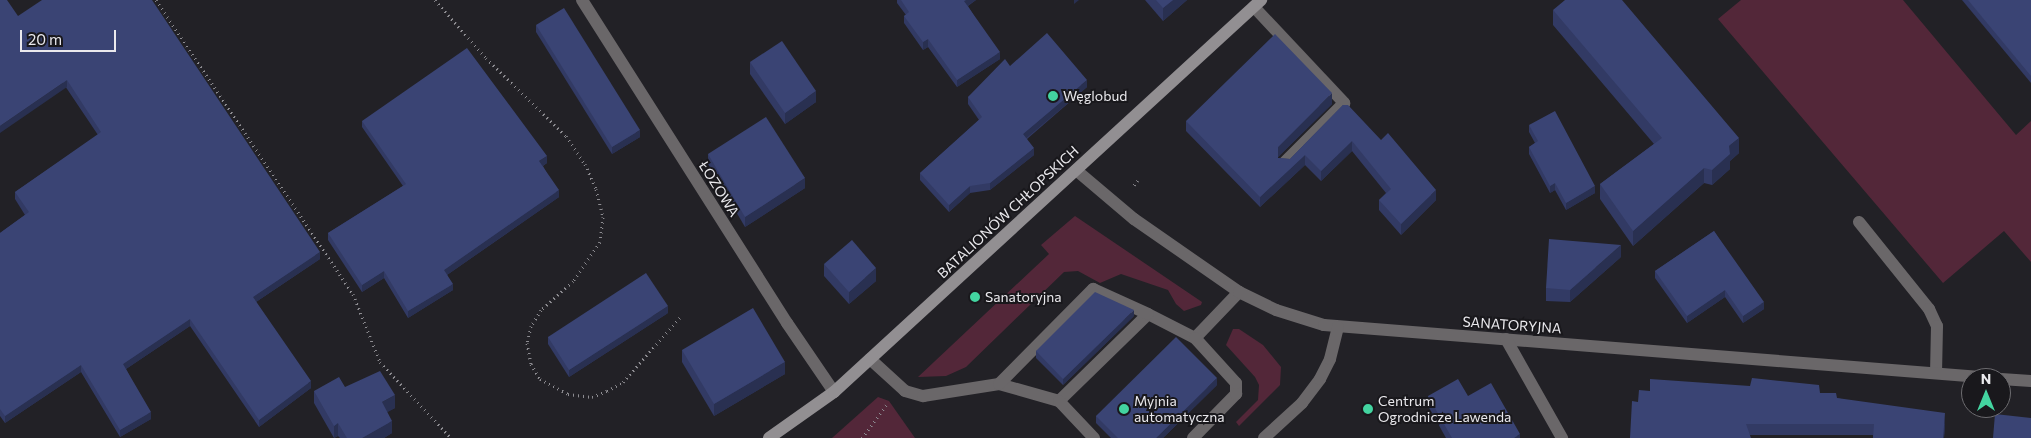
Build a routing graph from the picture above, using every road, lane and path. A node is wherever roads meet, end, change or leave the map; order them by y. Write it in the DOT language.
graph roads {
  1 [pos="156,0"];
  2 [pos="435,0"];
  3 [pos="582,0"];
  4 [pos="1258,3"];
  5 [pos="1284,163"];
  6 [pos="1076,170"];
  7 [pos="1138,180"];
  8 [pos="1134,185"];
  9 [pos="1859,222"];
  10 [pos="1239,292"];
  11 [pos="1148,314"];
  12 [pos="682,315"];
  13 [pos="1338,328"];
  14 [pos="1195,338"];
  15 [pos="1506,339"];
  16 [pos="870,359"];
  17 [pos="1936,373"];
  18 [pos="1961,375"];
  19 [pos="2011,380"];
  20 [pos="2031,381"];
  21 [pos="998,384"];
  22 [pos="900,386"];
  23 [pos="834,392"];
  24 [pos="1059,401"];
  25 [pos="451,438"];
  26 [pos="769,438"];
  27 [pos="862,438"];
  28 [pos="1094,438"];
  29 [pos="1193,438"];
  30 [pos="1264,438"];
  31 [pos="1562,438"];
  1 -- 25 [label="path"];
  2 -- 12 [label="path"];
  3 -- 23 [label="street, ŁOZOWA"];
  4 -- 5 [label="street"];
  4 -- 6 [label="street, BATALIONÓW CHŁOPSKICH"];
  6 -- 10 [label="street, SANATORYJNA"];
  6 -- 16 [label="street, BATALIONÓW CHŁOPSKICH"];
  7 -- 8 [label="path"];
  9 -- 17 [label="street"];
  10 -- 13 [label="street, SANATORYJNA"];
  10 -- 14 [label="street"];
  11 -- 14 [label="street"];
  11 -- 21 [label="street"];
  11 -- 24 [label="street"];
  13 -- 15 [label="street, SANATORYJNA"];
  13 -- 30 [label="street"];
  14 -- 29 [label="street"];
  15 -- 17 [label="street, SANATORYJNA"];
  15 -- 31 [label="street"];
  16 -- 22 [label="street"];
  16 -- 23 [label="street, BATALIONÓW CHŁOPSKICH"];
  17 -- 18 [label="street, SANATORYJNA"];
  19 -- 20 [label="street"];
  21 -- 22 [label="street"];
  21 -- 24 [label="street"];
  22 -- 27 [label="path"];
  23 -- 26 [label="street, BATALIONÓW CHŁOPSKICH"];
  24 -- 28 [label="street"];
}
